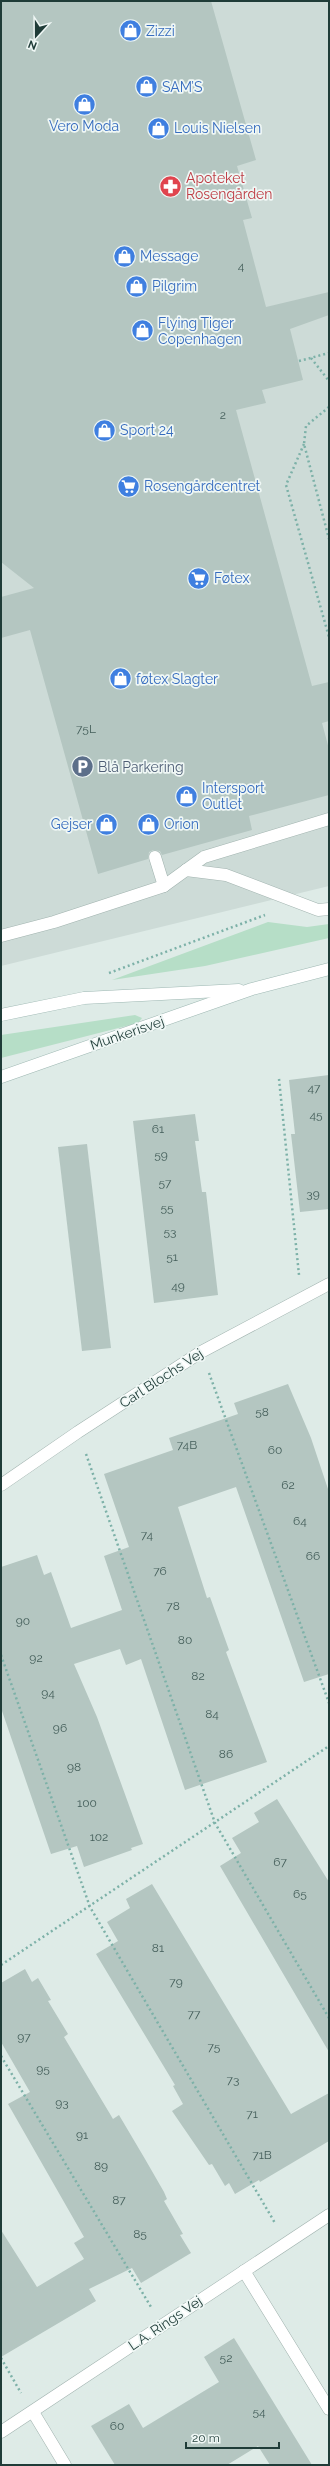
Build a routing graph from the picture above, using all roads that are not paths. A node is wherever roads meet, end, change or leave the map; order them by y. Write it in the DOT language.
graph roads {
  1 [pos="329,819"];
  2 [pos="155,857"];
  3 [pos="186,870"];
  4 [pos="164,886"];
  5 [pos="329,909"];
  6 [pos="1,936"];
  7 [pos="329,969"];
  8 [pos="252,989"];
  9 [pos="1,1015"];
  10 [pos="1,1077"];
  11 [pos="329,1284"];
  12 [pos="1,1485"];
  13 [pos="329,2215"];
  14 [pos="244,2271"];
  15 [pos="329,2409"];
  16 [pos="32,2412"];
  17 [pos="1,2432"];
  18 [pos="64,2465"];
  1 -- 3 [label="street"];
  2 -- 4 [label="street"];
  3 -- 4 [label="street"];
  3 -- 5 [label="street"];
  4 -- 6 [label="street"];
  7 -- 8 [label="street, Munkerisvej"];
  8 -- 9 [label="street, Munkerisvej"];
  8 -- 10 [label="street, Munkerisvej"];
  11 -- 12 [label="street, Carl Blochs Vej"];
  13 -- 14 [label="street, L.A. Rings Vej"];
  14 -- 15 [label="street"];
  14 -- 16 [label="street, L.A. Rings Vej"];
  16 -- 17 [label="street, L.A. Rings Vej"];
  16 -- 18 [label="street"];
}
